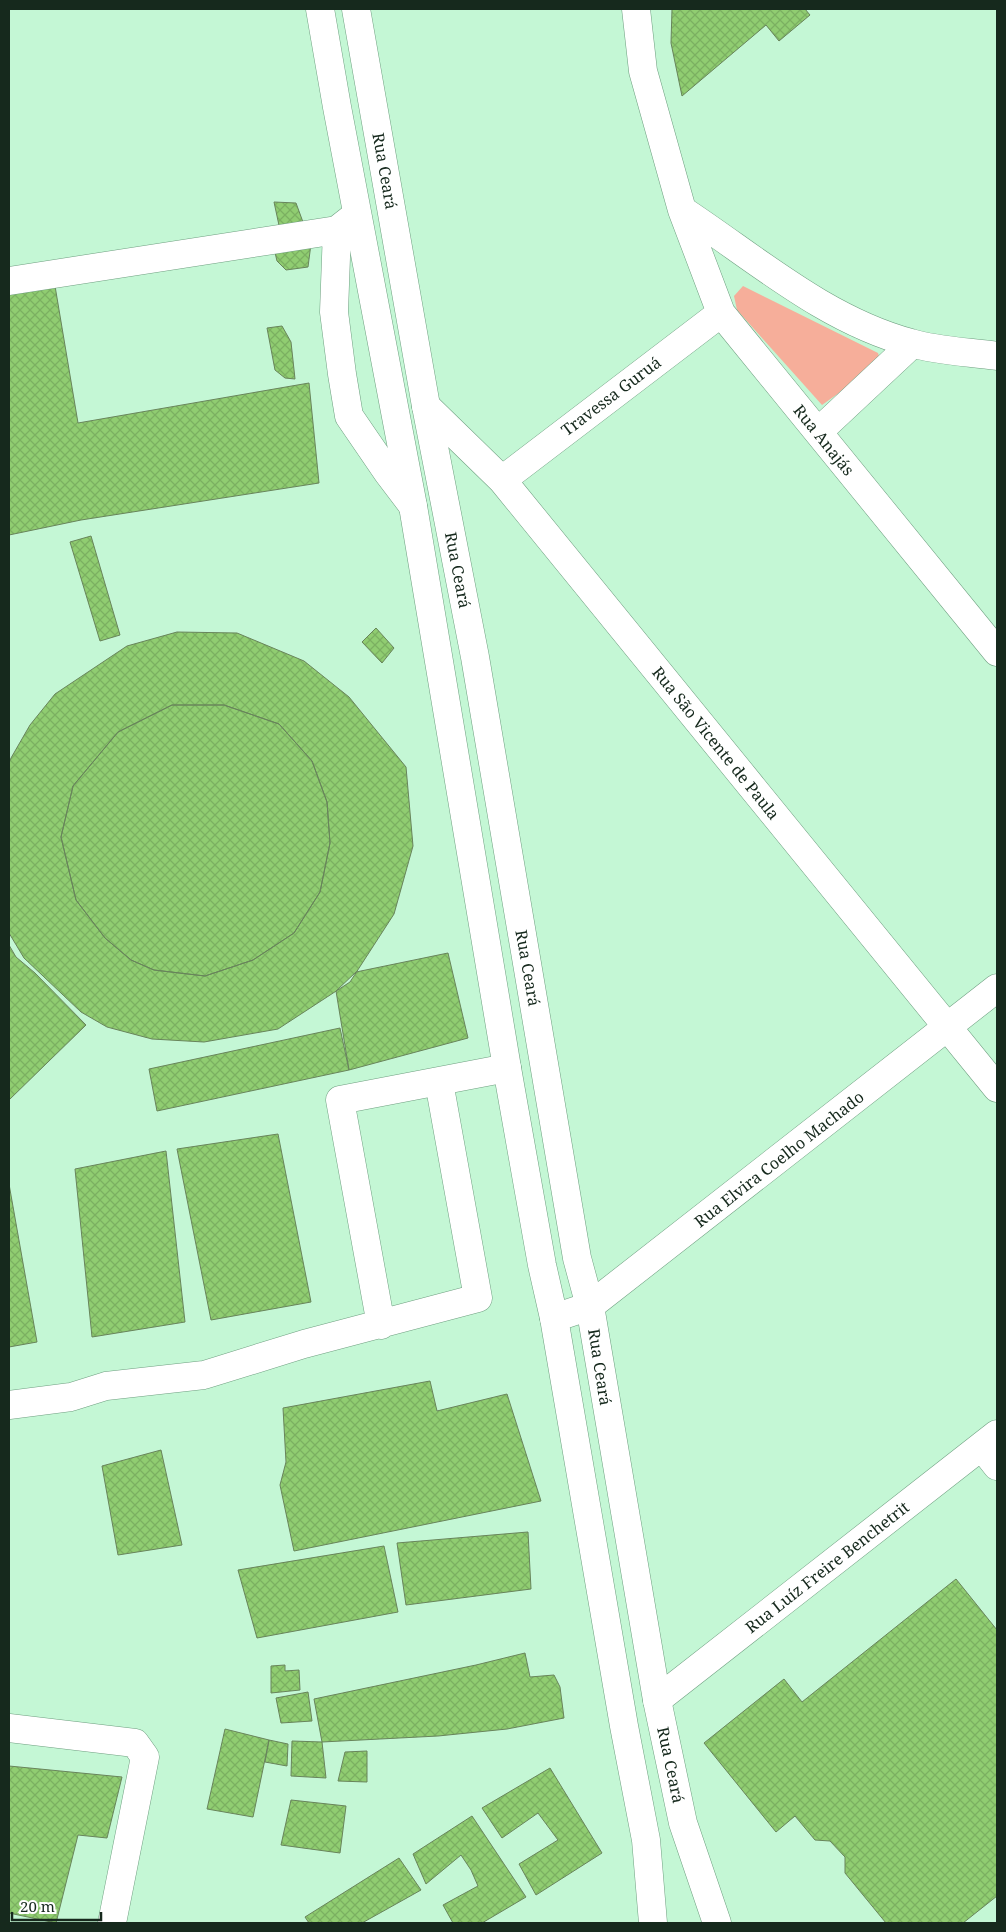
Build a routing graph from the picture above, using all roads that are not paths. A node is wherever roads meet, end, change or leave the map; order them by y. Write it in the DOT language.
graph roads {
  1 [pos="300,9"];
  2 [pos="320,9"];
  3 [pos="356,9"];
  4 [pos="636,9"];
  5 [pos="337,106"];
  6 [pos="682,210"];
  7 [pos="347,222"];
  8 [pos="9,281"];
  9 [pos="720,313"];
  10 [pos="912,344"];
  11 [pos="997,356"];
  12 [pos="426,406"];
  13 [pos="818,432"];
  14 [pos="502,480"];
  15 [pos="414,506"];
  16 [pos="997,652"];
  17 [pos="997,988"];
  18 [pos="947,1028"];
  19 [pos="507,1068"];
  20 [pos="439,1082"];
  21 [pos="997,1088"];
  22 [pos="590,1306"];
  23 [pos="554,1318"];
  24 [pos="381,1325"];
  25 [pos="9,1405"];
  26 [pos="992,1449"];
  27 [pos="656,1700"];
  28 [pos="9,1728"];
  29 [pos="112,1923"];
  30 [pos="653,1923"];
  31 [pos="717,1923"];
  1 -- 5 [label="main road"];
  2 -- 5 [label="main road, Rua Ceará"];
  3 -- 12 [label="main road, Rua Ceará"];
  4 -- 6 [label="main road, Rua Anajás"];
  5 -- 7 [label="main road, Rua Ceará"];
  6 -- 9 [label="main road, Rua Anajás"];
  6 -- 10 [label="main road"];
  7 -- 8 [label="main road"];
  7 -- 15 [label="main road, Rua Ceará"];
  7 -- 15 [label="main road"];
  9 -- 13 [label="main road, Rua Anajás"];
  9 -- 14 [label="main road, Travessa Guruá"];
  10 -- 11 [label="main road"];
  10 -- 13 [label="main road"];
  12 -- 14 [label="main road, Rua São Vicente de Paula"];
  12 -- 22 [label="main road, Rua Ceará"];
  13 -- 16 [label="main road, Rua Anajás"];
  14 -- 18 [label="main road, Rua São Vicente de Paula"];
  15 -- 19 [label="main road, Rua Ceará"];
  17 -- 18 [label="main road, Rua Elvira Coelho Machado"];
  18 -- 21 [label="main road, Rua São Vicente de Paula"];
  18 -- 22 [label="main road, Rua Elvira Coelho Machado"];
  19 -- 20 [label="main road"];
  19 -- 23 [label="main road, Rua Ceará"];
  20 -- 24 [label="main road"];
  20 -- 24 [label="main road"];
  22 -- 23 [label="main road, Rua Elvira Coelho Machado"];
  22 -- 27 [label="main road, Rua Ceará"];
  23 -- 30 [label="main road, Rua Ceará"];
  24 -- 25 [label="main road"];
  26 -- 27 [label="main road, Rua Luíz Freire Benchetrit"];
  27 -- 31 [label="main road, Rua Ceará"];
  28 -- 29 [label="main road"];
}
